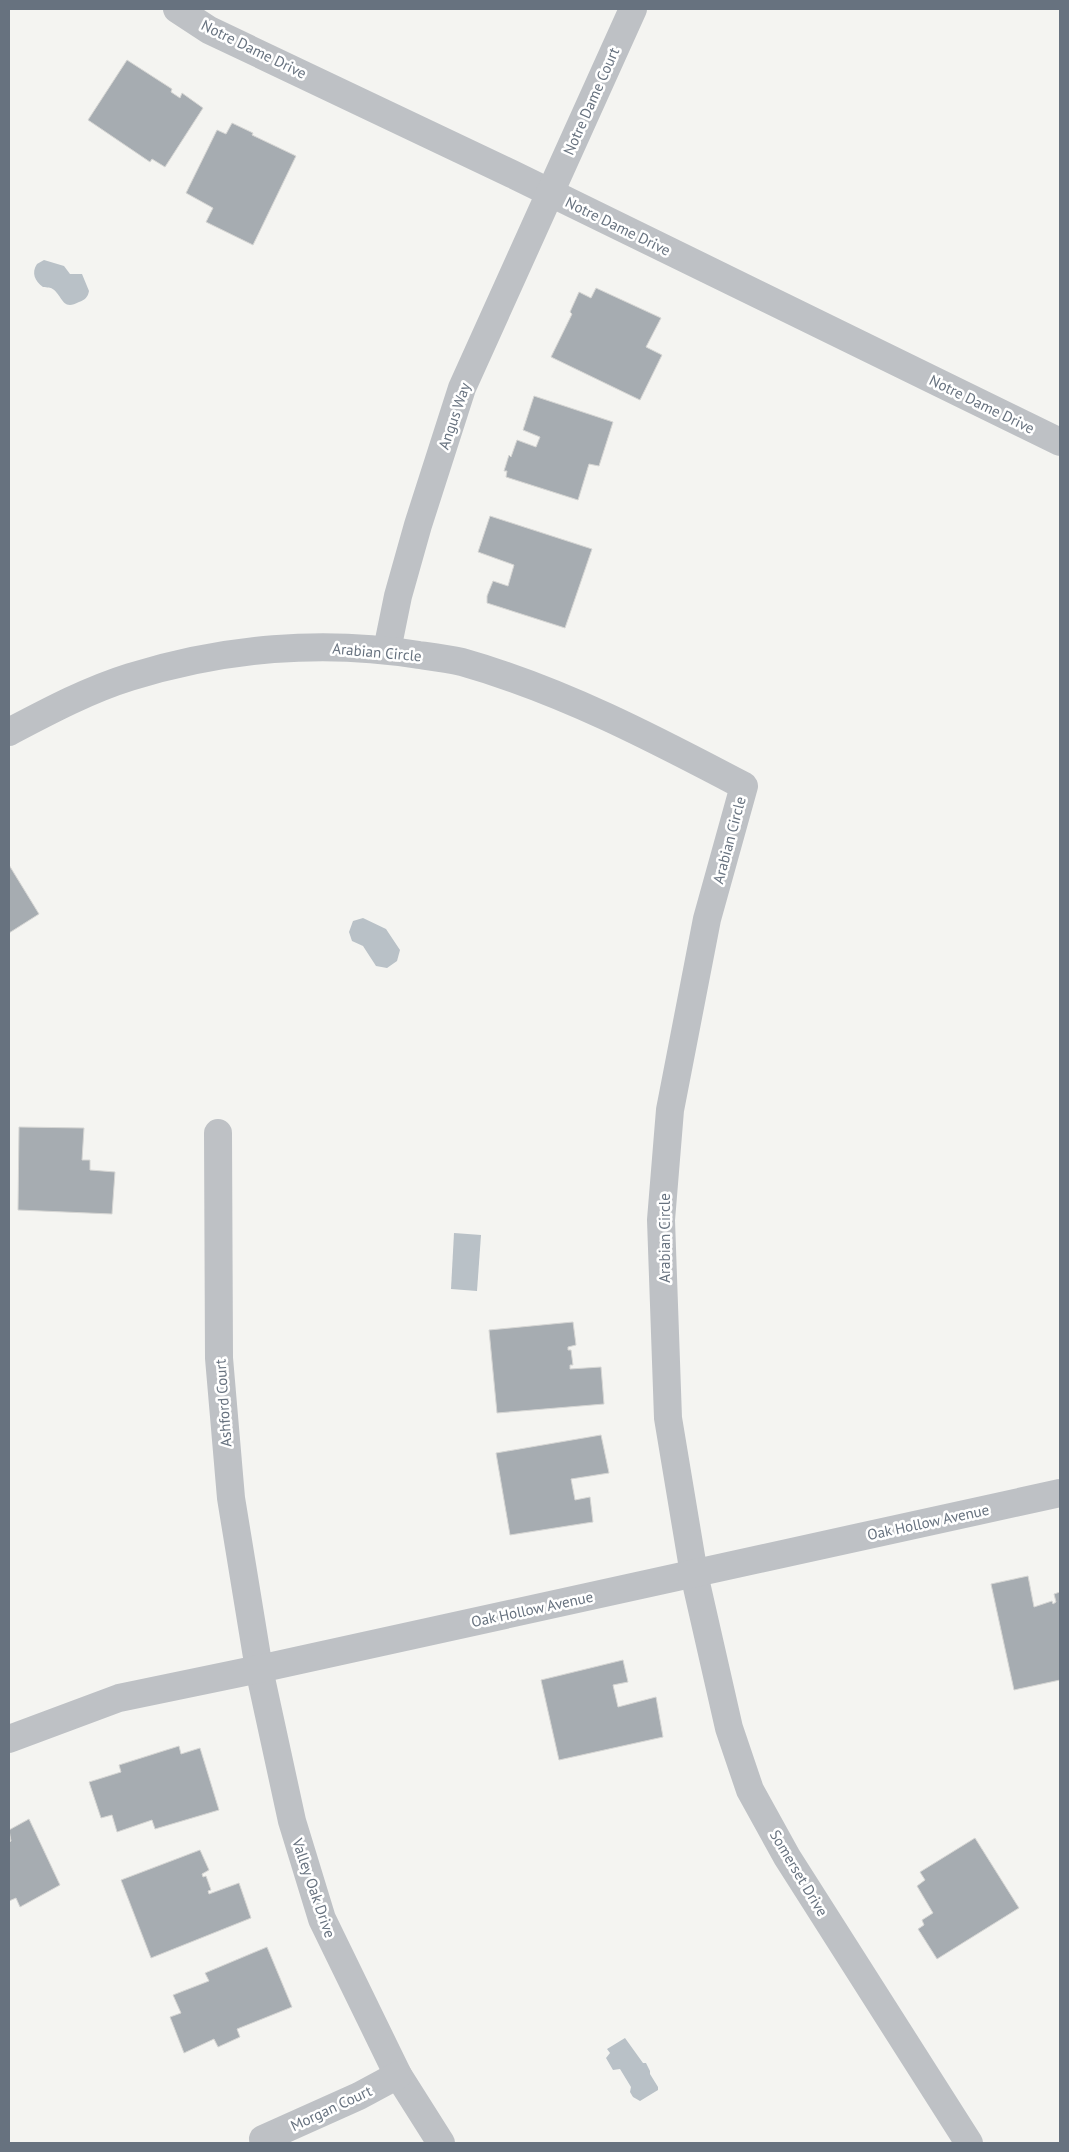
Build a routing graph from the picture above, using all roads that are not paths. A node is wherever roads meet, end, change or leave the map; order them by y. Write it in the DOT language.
graph roads {
  1 [pos="177,9"];
  2 [pos="633,9"];
  3 [pos="550,192"];
  4 [pos="1060,442"];
  5 [pos="387,650"];
  6 [pos="9,732"];
  7 [pos="218,1134"];
  8 [pos="1060,1493"];
  9 [pos="694,1574"];
  10 [pos="259,1669"];
  11 [pos="9,1739"];
  12 [pos="398,2075"];
  13 [pos="263,2140"];
  14 [pos="441,2143"];
  15 [pos="969,2143"];
  1 -- 3 [label="street, Notre Dame Drive"];
  2 -- 3 [label="street, Notre Dame Court"];
  3 -- 4 [label="street, Notre Dame Drive"];
  3 -- 5 [label="street, Angus Way"];
  5 -- 6 [label="street, Arabian Circle"];
  5 -- 9 [label="street, Arabian Circle"];
  7 -- 10 [label="street, Ashford Court"];
  8 -- 9 [label="street, Oak Hollow Avenue"];
  9 -- 10 [label="street, Oak Hollow Avenue"];
  9 -- 15 [label="street, Somerset Drive"];
  10 -- 11 [label="street, Oak Hollow Avenue"];
  10 -- 12 [label="street, Valley Oak Drive"];
  12 -- 13 [label="street, Morgan Court"];
  12 -- 14 [label="street, Valley Oak Drive"];
}
